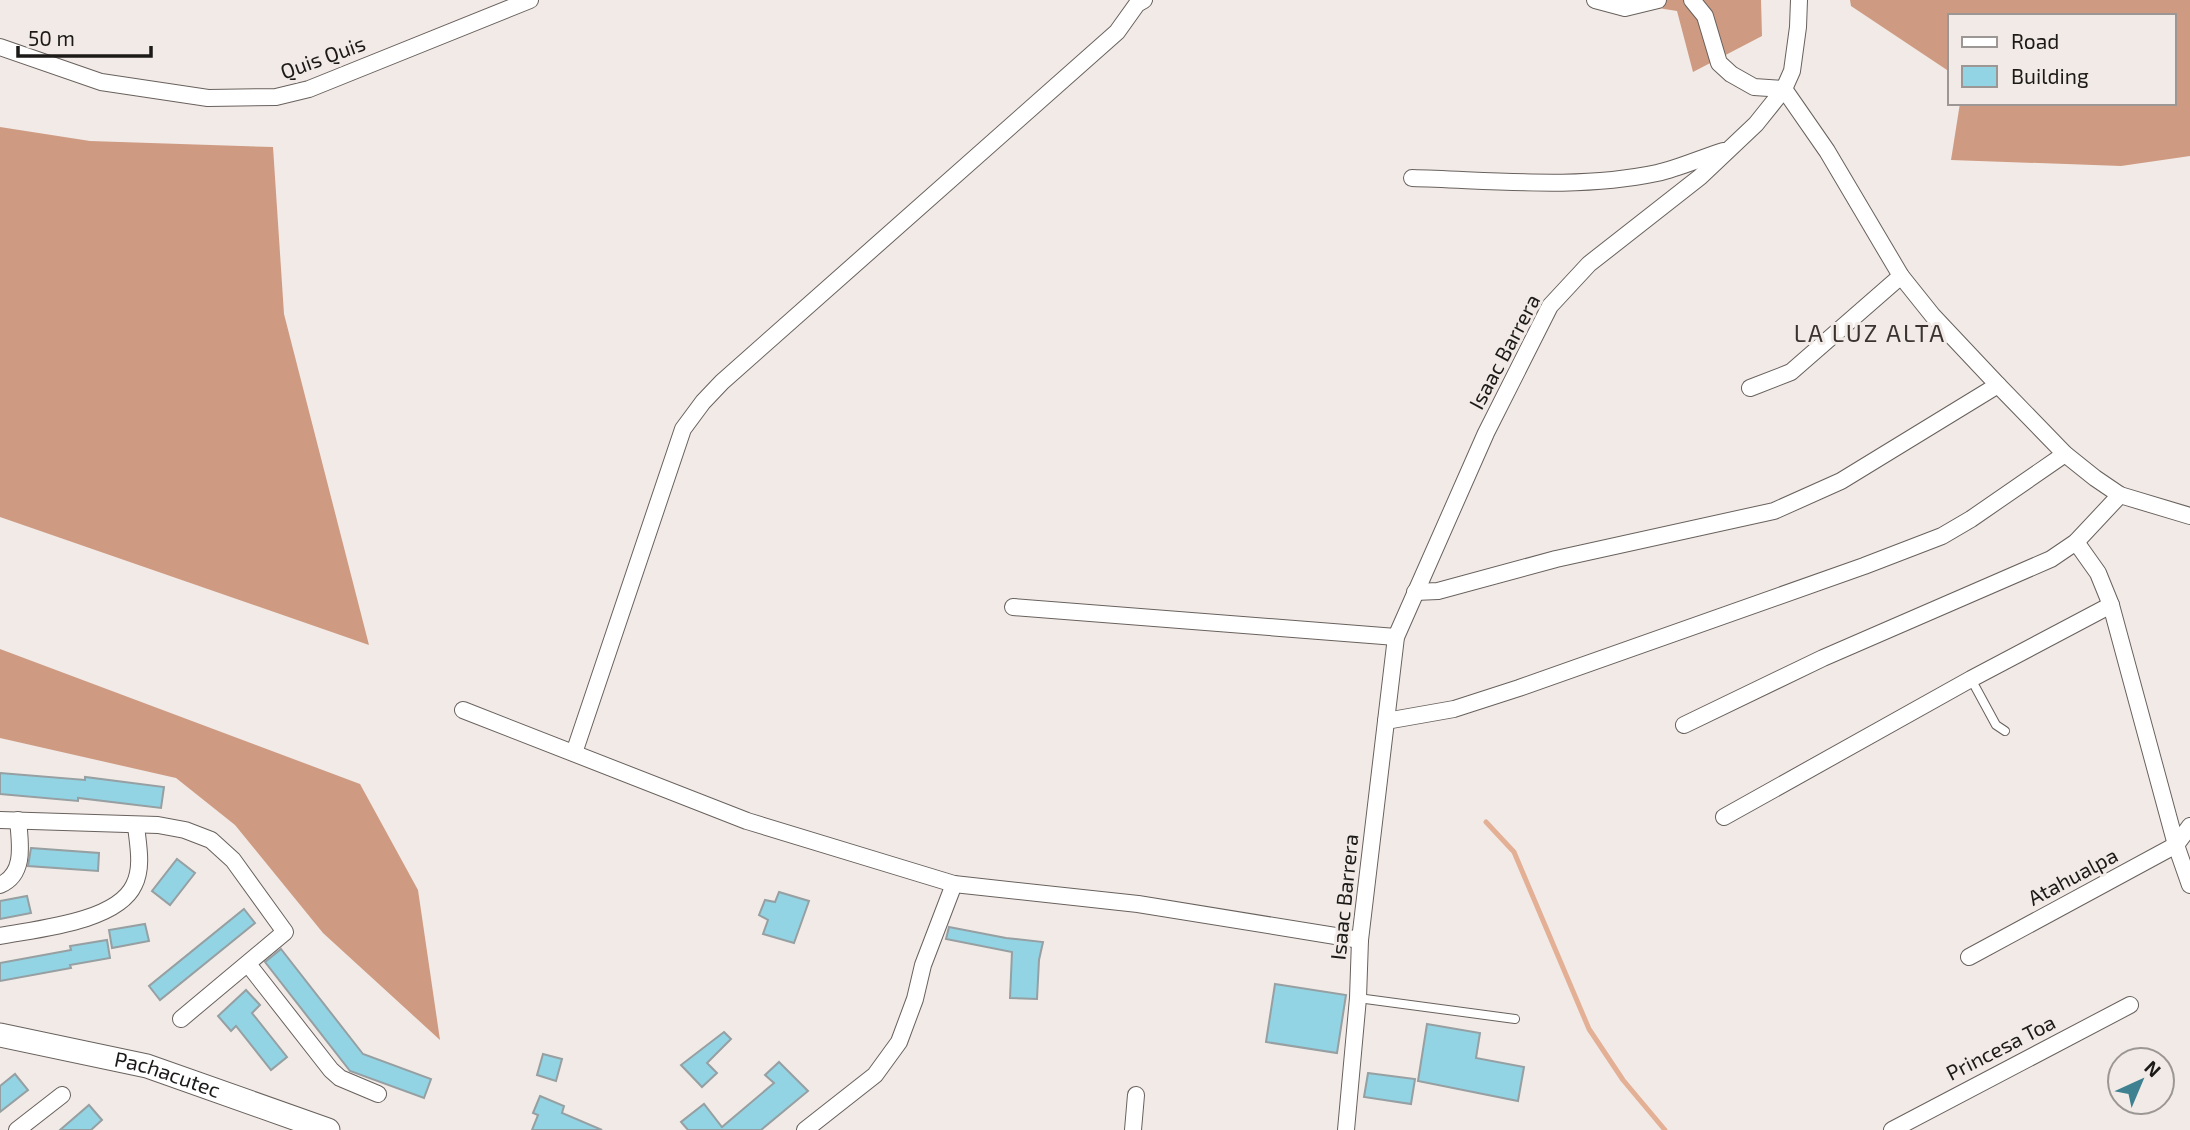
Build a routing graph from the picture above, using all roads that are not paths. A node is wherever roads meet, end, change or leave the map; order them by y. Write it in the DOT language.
graph roads {
  1 [pos="530,0"];
  2 [pos="1144,0"];
  3 [pos="1595,0"];
  4 [pos="1658,0"];
  5 [pos="1692,0"];
  6 [pos="1799,0"];
  7 [pos="0,47"];
  8 [pos="1784,89"];
  9 [pos="1729,149"];
  10 [pos="1412,178"];
  11 [pos="1901,276"];
  12 [pos="1997,385"];
  13 [pos="1750,388"];
  14 [pos="2065,454"];
  15 [pos="2120,495"];
  16 [pos="2190,516"];
  17 [pos="2076,542"];
  18 [pos="1415,592"];
  19 [pos="2111,605"];
  20 [pos="1013,607"];
  21 [pos="1396,637"];
  22 [pos="1971,679"];
  23 [pos="463,710"];
  24 [pos="1386,721"];
  25 [pos="1684,725"];
  26 [pos="2004,731"];
  27 [pos="574,753"];
  28 [pos="1724,817"];
  29 [pos="0,820"];
  30 [pos="18,820"];
  31 [pos="136,826"];
  32 [pos="2190,826"];
  33 [pos="2176,845"];
  34 [pos="954,884"];
  35 [pos="0,885"];
  36 [pos="2190,885"];
  37 [pos="0,936"];
  38 [pos="1360,940"];
  39 [pos="1969,957"];
  40 [pos="248,964"];
  41 [pos="1358,998"];
  42 [pos="2130,1005"];
  43 [pos="181,1019"];
  44 [pos="1515,1020"];
  45 [pos="0,1035"];
  46 [pos="378,1094"];
  47 [pos="62,1095"];
  48 [pos="1136,1095"];
  49 [pos="17,1130"];
  50 [pos="328,1130"];
  51 [pos="806,1130"];
  52 [pos="1133,1130"];
  53 [pos="1346,1130"];
  54 [pos="1892,1130"];
  1 -- 7 [label="street, Quis Quis"];
  2 -- 27 [label="street"];
  3 -- 4 [label="street"];
  5 -- 8 [label="street"];
  6 -- 8 [label="street"];
  8 -- 9 [label="street, Isaac Barrera"];
  8 -- 11 [label="street"];
  9 -- 10 [label="street"];
  9 -- 18 [label="street, Isaac Barrera"];
  11 -- 12 [label="street"];
  11 -- 13 [label="street"];
  12 -- 14 [label="street"];
  12 -- 18 [label="street"];
  14 -- 15 [label="street"];
  14 -- 24 [label="street"];
  15 -- 16 [label="street"];
  15 -- 17 [label="street"];
  17 -- 19 [label="street"];
  17 -- 25 [label="street"];
  18 -- 21 [label="street, Isaac Barrera"];
  19 -- 22 [label="street"];
  19 -- 33 [label="street"];
  20 -- 21 [label="street"];
  21 -- 24 [label="street, Isaac Barrera"];
  22 -- 26 [label="lane"];
  22 -- 28 [label="street"];
  23 -- 27 [label="street"];
  24 -- 38 [label="street, Isaac Barrera"];
  27 -- 34 [label="street"];
  29 -- 30 [label="street"];
  30 -- 31 [label="street"];
  30 -- 35 [label="street"];
  31 -- 37 [label="street"];
  31 -- 40 [label="street"];
  32 -- 33 [label="street, Atahualpa"];
  33 -- 36 [label="street"];
  33 -- 39 [label="street, Atahualpa"];
  34 -- 38 [label="street"];
  34 -- 51 [label="street"];
  38 -- 41 [label="street, Isaac Barrera"];
  40 -- 43 [label="street"];
  40 -- 46 [label="street"];
  41 -- 44 [label="lane"];
  41 -- 53 [label="street, Isaac Barrera"];
  42 -- 54 [label="street, Princesa Toa"];
  45 -- 50 [label="street, Pachacutec"];
  47 -- 49 [label="street"];
  48 -- 52 [label="street"];
}
